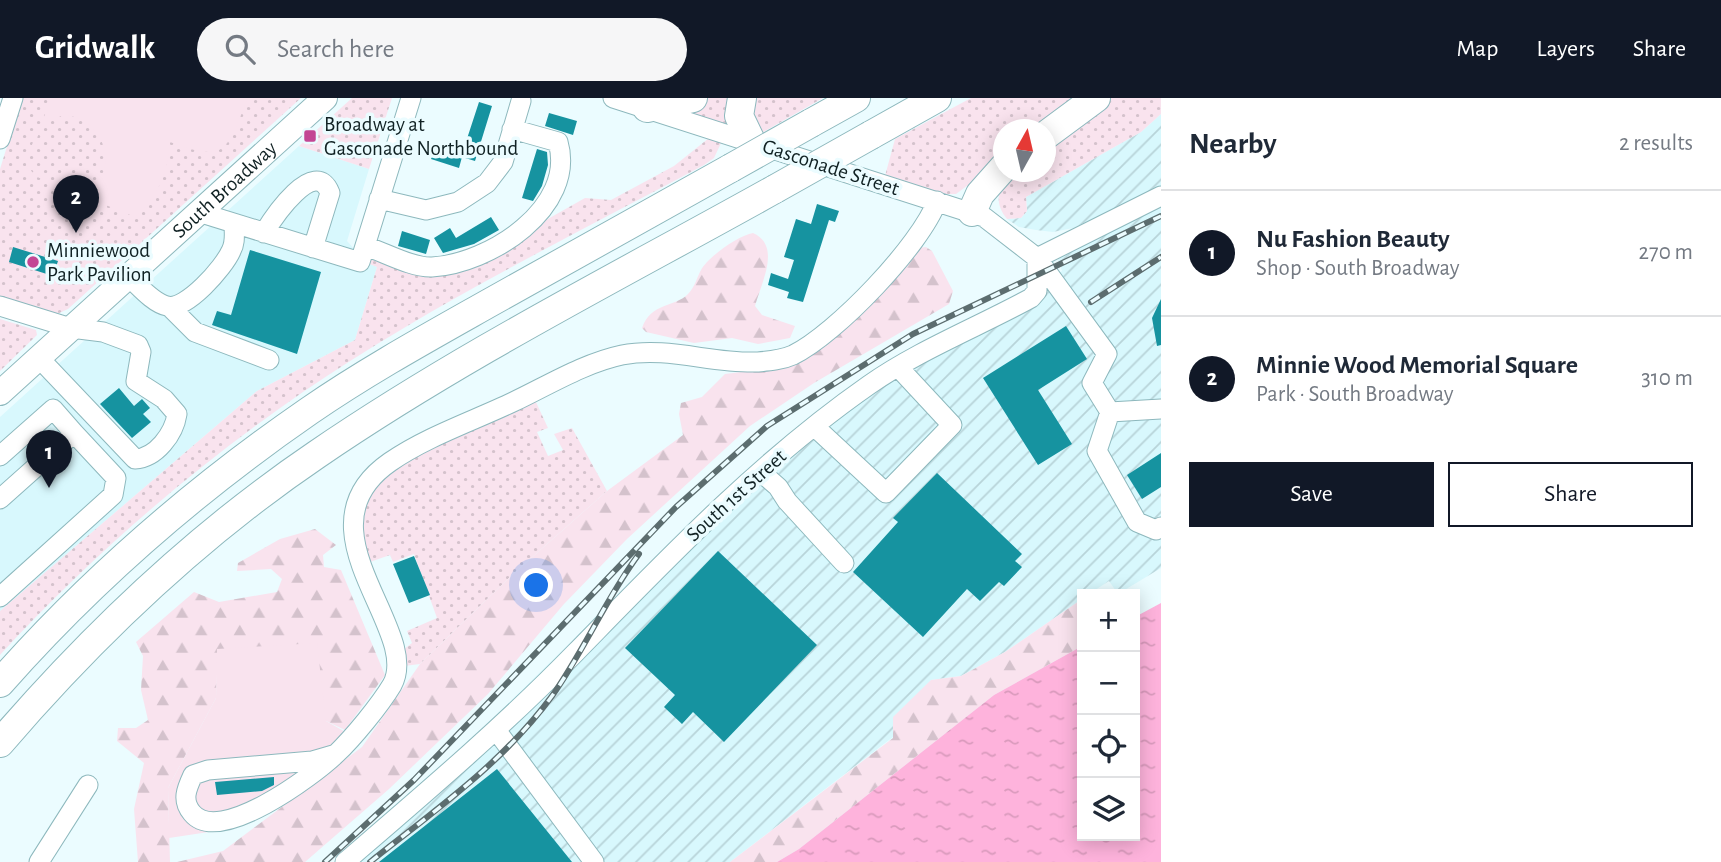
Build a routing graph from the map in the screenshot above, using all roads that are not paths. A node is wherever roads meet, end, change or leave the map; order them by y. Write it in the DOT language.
graph roads {
  1 [pos="13,98"];
  2 [pos="325,98"];
  3 [pos="405,98"];
  4 [pos="411,98"];
  5 [pos="613,98"];
  6 [pos="693,98"];
  7 [pos="742,98"];
  8 [pos="856,98"];
  9 [pos="937,98"];
  10 [pos="1096,98"];
  11 [pos="521,101"];
  12 [pos="647,108"];
  13 [pos="403,123"];
  14 [pos="1056,127"];
  15 [pos="512,130"];
  16 [pos="0,139"];
  17 [pos="751,141"];
  18 [pos="993,179"];
  19 [pos="1161,195"];
  20 [pos="379,199"];
  21 [pos="937,201"];
  22 [pos="198,212"];
  23 [pos="972,212"];
  24 [pos="234,224"];
  25 [pos="264,233"];
  26 [pos="313,248"];
  27 [pos="362,254"];
  28 [pos="1037,258"];
  29 [pos="128,276"];
  30 [pos="0,306"];
  31 [pos="170,307"];
  32 [pos="71,328"];
  33 [pos="39,358"];
  34 [pos="269,360"];
  35 [pos="899,368"];
  36 [pos="0,393"];
  37 [pos="1161,409"];
  38 [pos="1110,412"];
  39 [pos="815,428"];
  40 [pos="74,433"];
  41 [pos="0,456"];
  42 [pos="761,472"];
  43 [pos="21,480"];
  44 [pos="0,499"];
  45 [pos="1161,527"];
  46 [pos="844,563"];
  47 [pos="0,597"];
  48 [pos="0,682"];
  49 [pos="496,730"];
  50 [pos="0,743"];
  51 [pos="336,754"];
  52 [pos="88,785"];
  53 [pos="39,862"];
  54 [pos="345,862"];
  55 [pos="594,862"];
  1 -- 16 [label="street"];
  2 -- 22 [label="main road, South Broadway"];
  3 -- 13 [label="street"];
  4 -- 13 [label="street"];
  5 -- 12 [label="street, Gasconade Street"];
  6 -- 12 [label="highway"];
  7 -- 17 [label="highway"];
  8 -- 48 [label="highway, bridge"];
  9 -- 50 [label="highway, bridge"];
  10 -- 14 [label="highway"];
  11 -- 15 [label="street"];
  12 -- 17 [label="street, Gasconade Street"];
  13 -- 20 [label="street"];
  15 -- 20 [label="street"];
  15 -- 27 [label="street"];
  17 -- 21 [label="street, Gasconade Street"];
  18 -- 23 [label="highway"];
  19 -- 28 [label="street"];
  20 -- 27 [label="street"];
  21 -- 23 [label="street, Gasconade Street"];
  21 -- 51 [label="street"];
  22 -- 24 [label="street"];
  22 -- 29 [label="main road, South Broadway"];
  23 -- 28 [label="street, Gasconade Street"];
  24 -- 25 [label="street"];
  24 -- 31 [label="street"];
  25 -- 26 [label="street"];
  25 -- 26 [label="street"];
  26 -- 27 [label="street"];
  28 -- 35 [label="street, South 1st Street"];
  28 -- 38 [label="street, Gasconade Street"];
  29 -- 31 [label="street"];
  29 -- 32 [label="main road, South Broadway"];
  30 -- 32 [label="street"];
  31 -- 34 [label="street"];
  32 -- 33 [label="main road, South Broadway"];
  32 -- 33 [label="street"];
  33 -- 36 [label="main road, South Broadway"];
  35 -- 39 [label="street, South 1st Street"];
  35 -- 39 [label="street"];
  37 -- 38 [label="street"];
  38 -- 45 [label="street"];
  39 -- 42 [label="street, South 1st Street"];
  40 -- 41 [label="street"];
  40 -- 43 [label="street"];
  40 -- 47 [label="street"];
  41 -- 43 [label="street"];
  42 -- 46 [label="street"];
  42 -- 49 [label="street, South 1st Street"];
  43 -- 44 [label="street"];
  49 -- 54 [label="street, South 1st Street"];
  49 -- 55 [label="street"];
  51 -- 51 [label="street"];
  52 -- 53 [label="street"];
}
